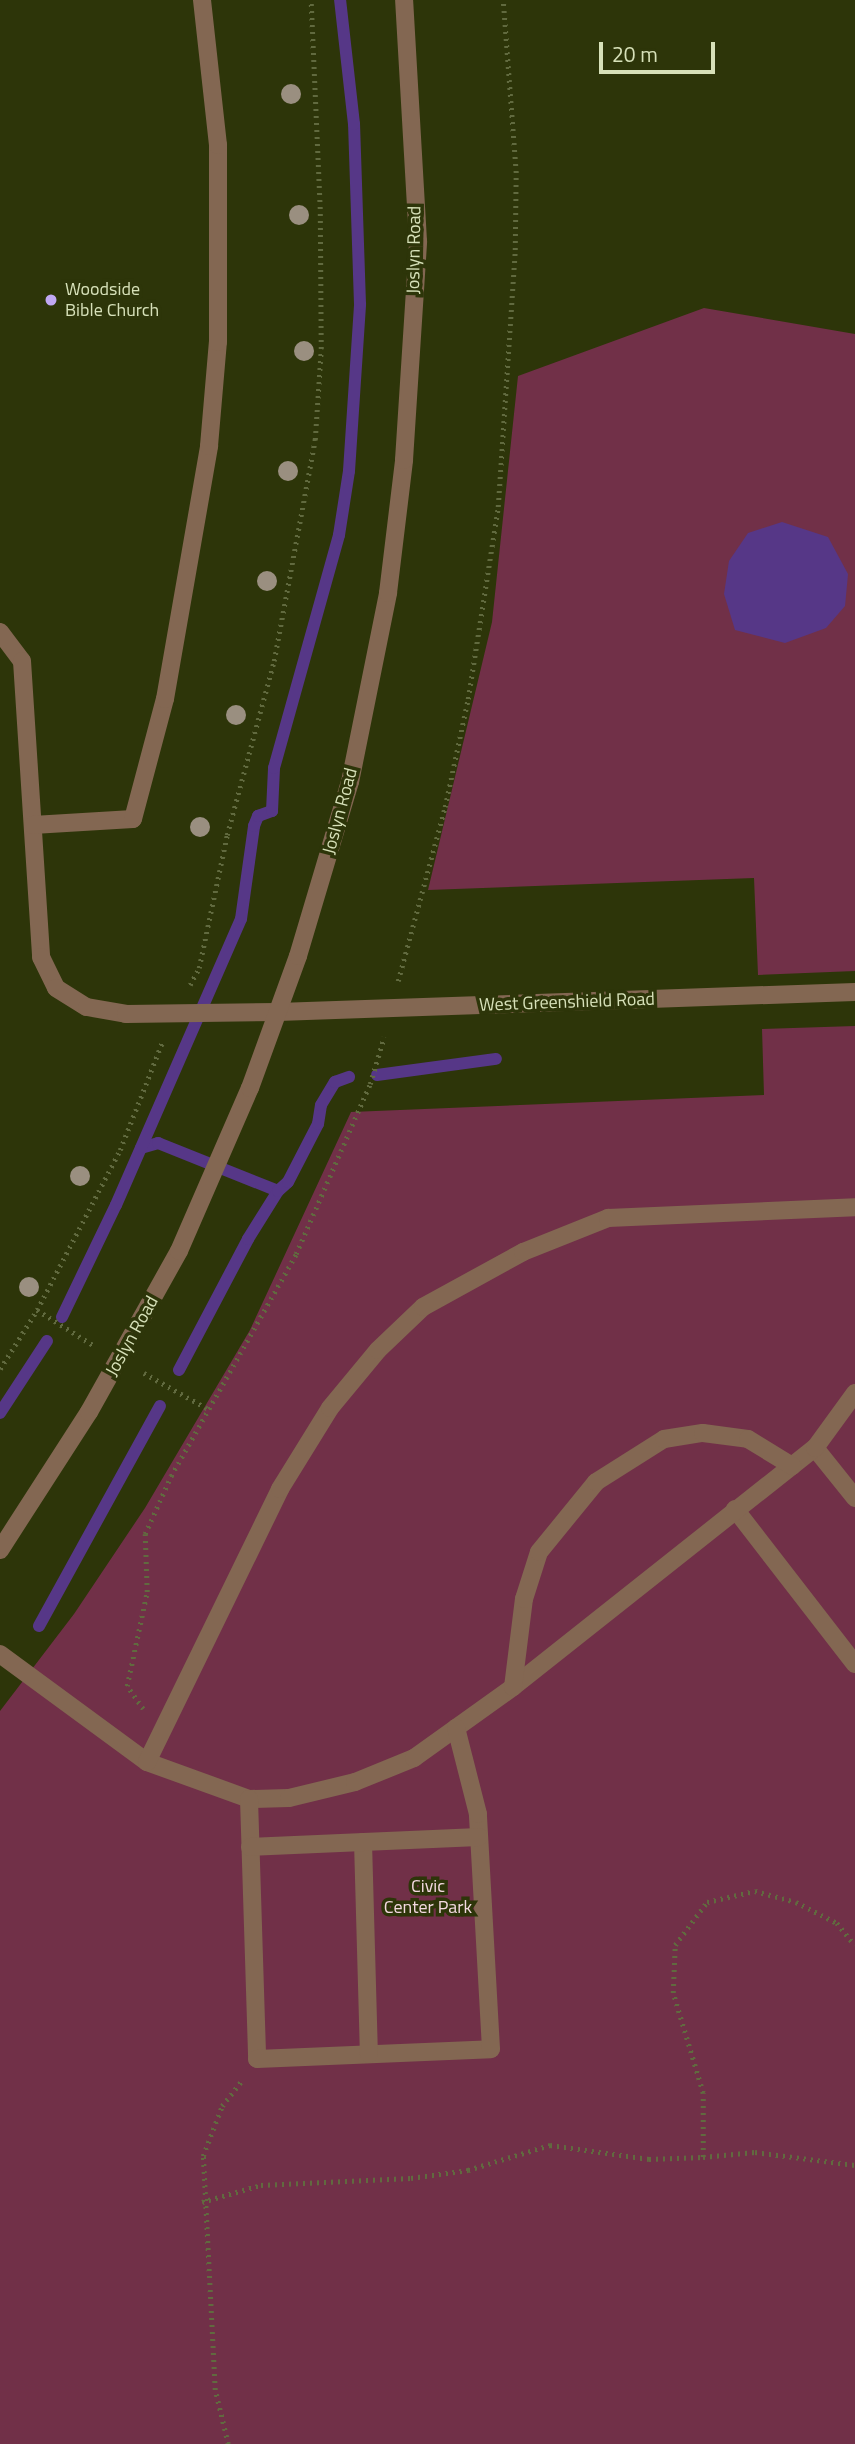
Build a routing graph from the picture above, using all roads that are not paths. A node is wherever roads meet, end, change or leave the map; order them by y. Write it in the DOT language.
graph roads {
  1 [pos="202,0"];
  2 [pos="404,0"];
  3 [pos="0,632"];
  4 [pos="33,825"];
  5 [pos="855,992"];
  6 [pos="278,1012"];
  7 [pos="855,1207"];
  8 [pos="855,1393"];
  9 [pos="815,1448"];
  10 [pos="792,1466"];
  11 [pos="855,1498"];
  12 [pos="735,1509"];
  13 [pos="0,1549"];
  14 [pos="0,1654"];
  15 [pos="855,1664"];
  16 [pos="513,1687"];
  17 [pos="456,1728"];
  18 [pos="147,1762"];
  19 [pos="249,1799"];
  20 [pos="479,1837"];
  21 [pos="363,1842"];
  22 [pos="250,1847"];
  23 [pos="369,2054"];
  1 -- 4 [label="street"];
  2 -- 6 [label="street, Joslyn Road"];
  3 -- 4 [label="street, West Greenshield Road"];
  4 -- 6 [label="street, West Greenshield Road"];
  5 -- 6 [label="street, West Greenshield Road"];
  6 -- 13 [label="street, Joslyn Road"];
  7 -- 18 [label="street"];
  8 -- 9 [label="street"];
  9 -- 10 [label="street"];
  9 -- 11 [label="street"];
  10 -- 12 [label="street"];
  10 -- 16 [label="street"];
  12 -- 15 [label="street"];
  12 -- 16 [label="street"];
  14 -- 18 [label="street"];
  16 -- 17 [label="street"];
  17 -- 19 [label="street"];
  17 -- 20 [label="street"];
  18 -- 19 [label="street"];
  19 -- 22 [label="street"];
  20 -- 21 [label="street"];
  20 -- 23 [label="street"];
  21 -- 22 [label="street"];
  21 -- 23 [label="street"];
  22 -- 23 [label="street"];
}
